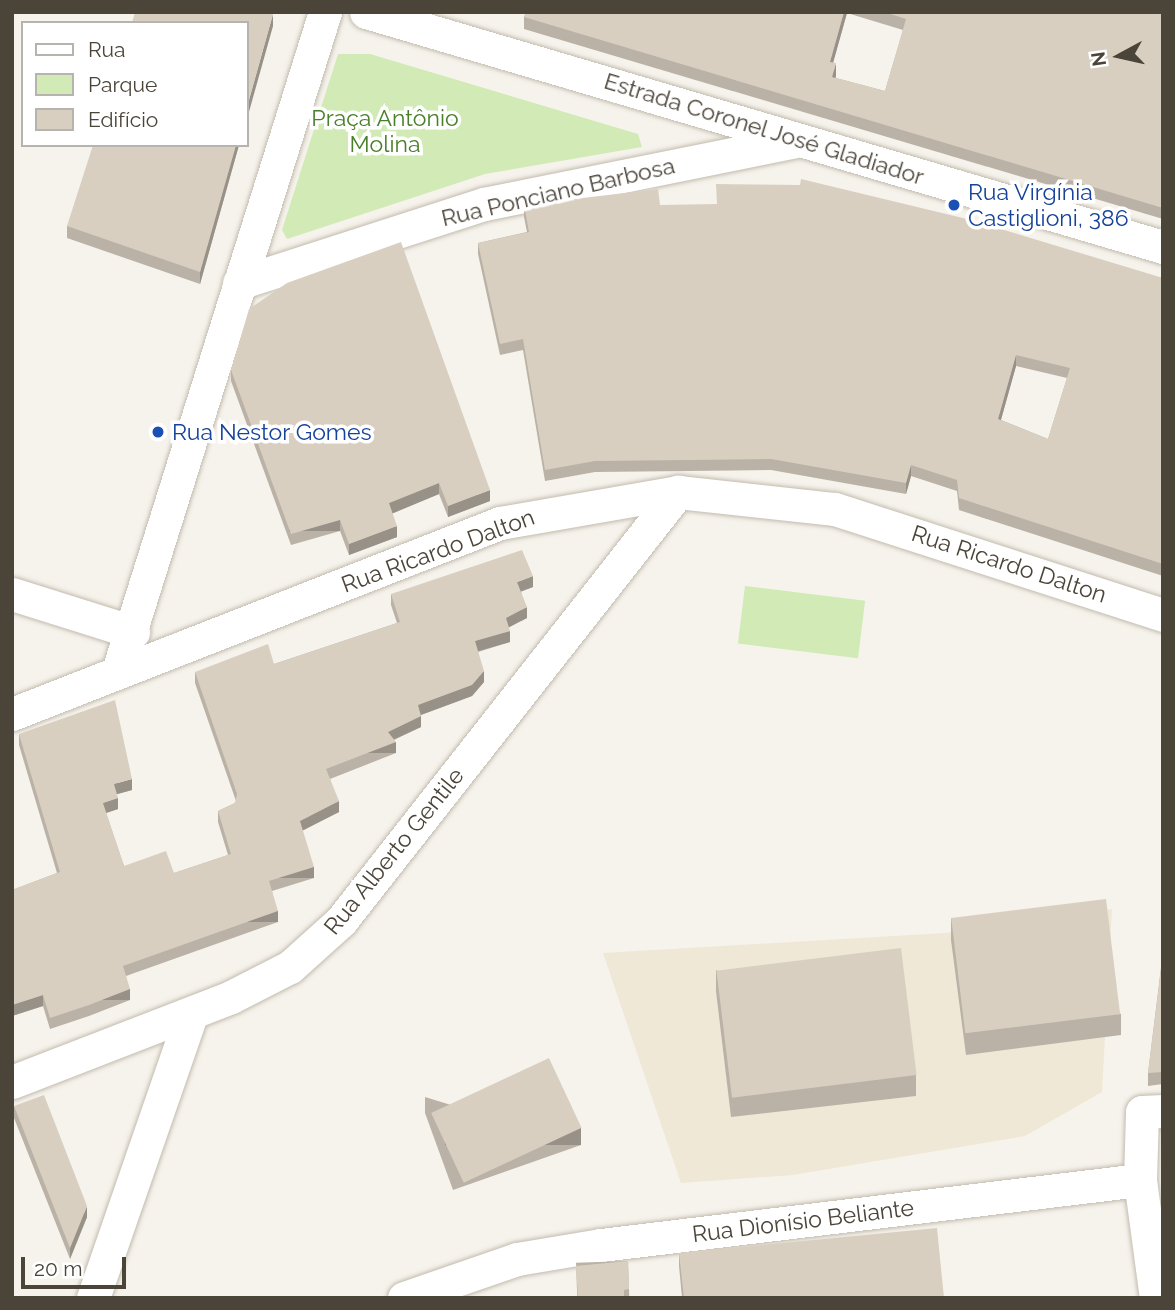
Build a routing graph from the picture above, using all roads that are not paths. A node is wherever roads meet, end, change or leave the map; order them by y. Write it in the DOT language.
graph roads {
  1 [pos="325,12"];
  2 [pos="366,12"];
  3 [pos="799,140"];
  4 [pos="1163,247"];
  5 [pos="239,283"];
  6 [pos="678,492"];
  7 [pos="12,594"];
  8 [pos="1163,615"];
  9 [pos="133,632"];
  10 [pos="118,671"];
  11 [pos="12,714"];
  12 [pos="191,1015"];
  13 [pos="12,1082"];
  14 [pos="1152,1112"];
  15 [pos="1140,1180"];
  16 [pos="93,1298"];
  17 [pos="404,1298"];
  18 [pos="1156,1298"];
  1 -- 5 [label="street"];
  2 -- 3 [label="street, Estrada Coronel José Gladiador"];
  3 -- 4 [label="street, Estrada Coronel José Gladiador"];
  3 -- 5 [label="street, Rua Ponciano Barbosa"];
  5 -- 9 [label="street"];
  6 -- 8 [label="street, Rua Ricardo Dalton"];
  6 -- 10 [label="street, Rua Ricardo Dalton"];
  6 -- 12 [label="street, Rua Alberto Gentile"];
  7 -- 9 [label="street"];
  9 -- 10 [label="street"];
  10 -- 11 [label="street, Rua Ricardo Dalton"];
  12 -- 13 [label="street, Rua Alberto Gentile"];
  12 -- 16 [label="street"];
  14 -- 15 [label="street"];
  15 -- 17 [label="street, Rua Dionísio Beliante"];
  15 -- 18 [label="street"];
}
